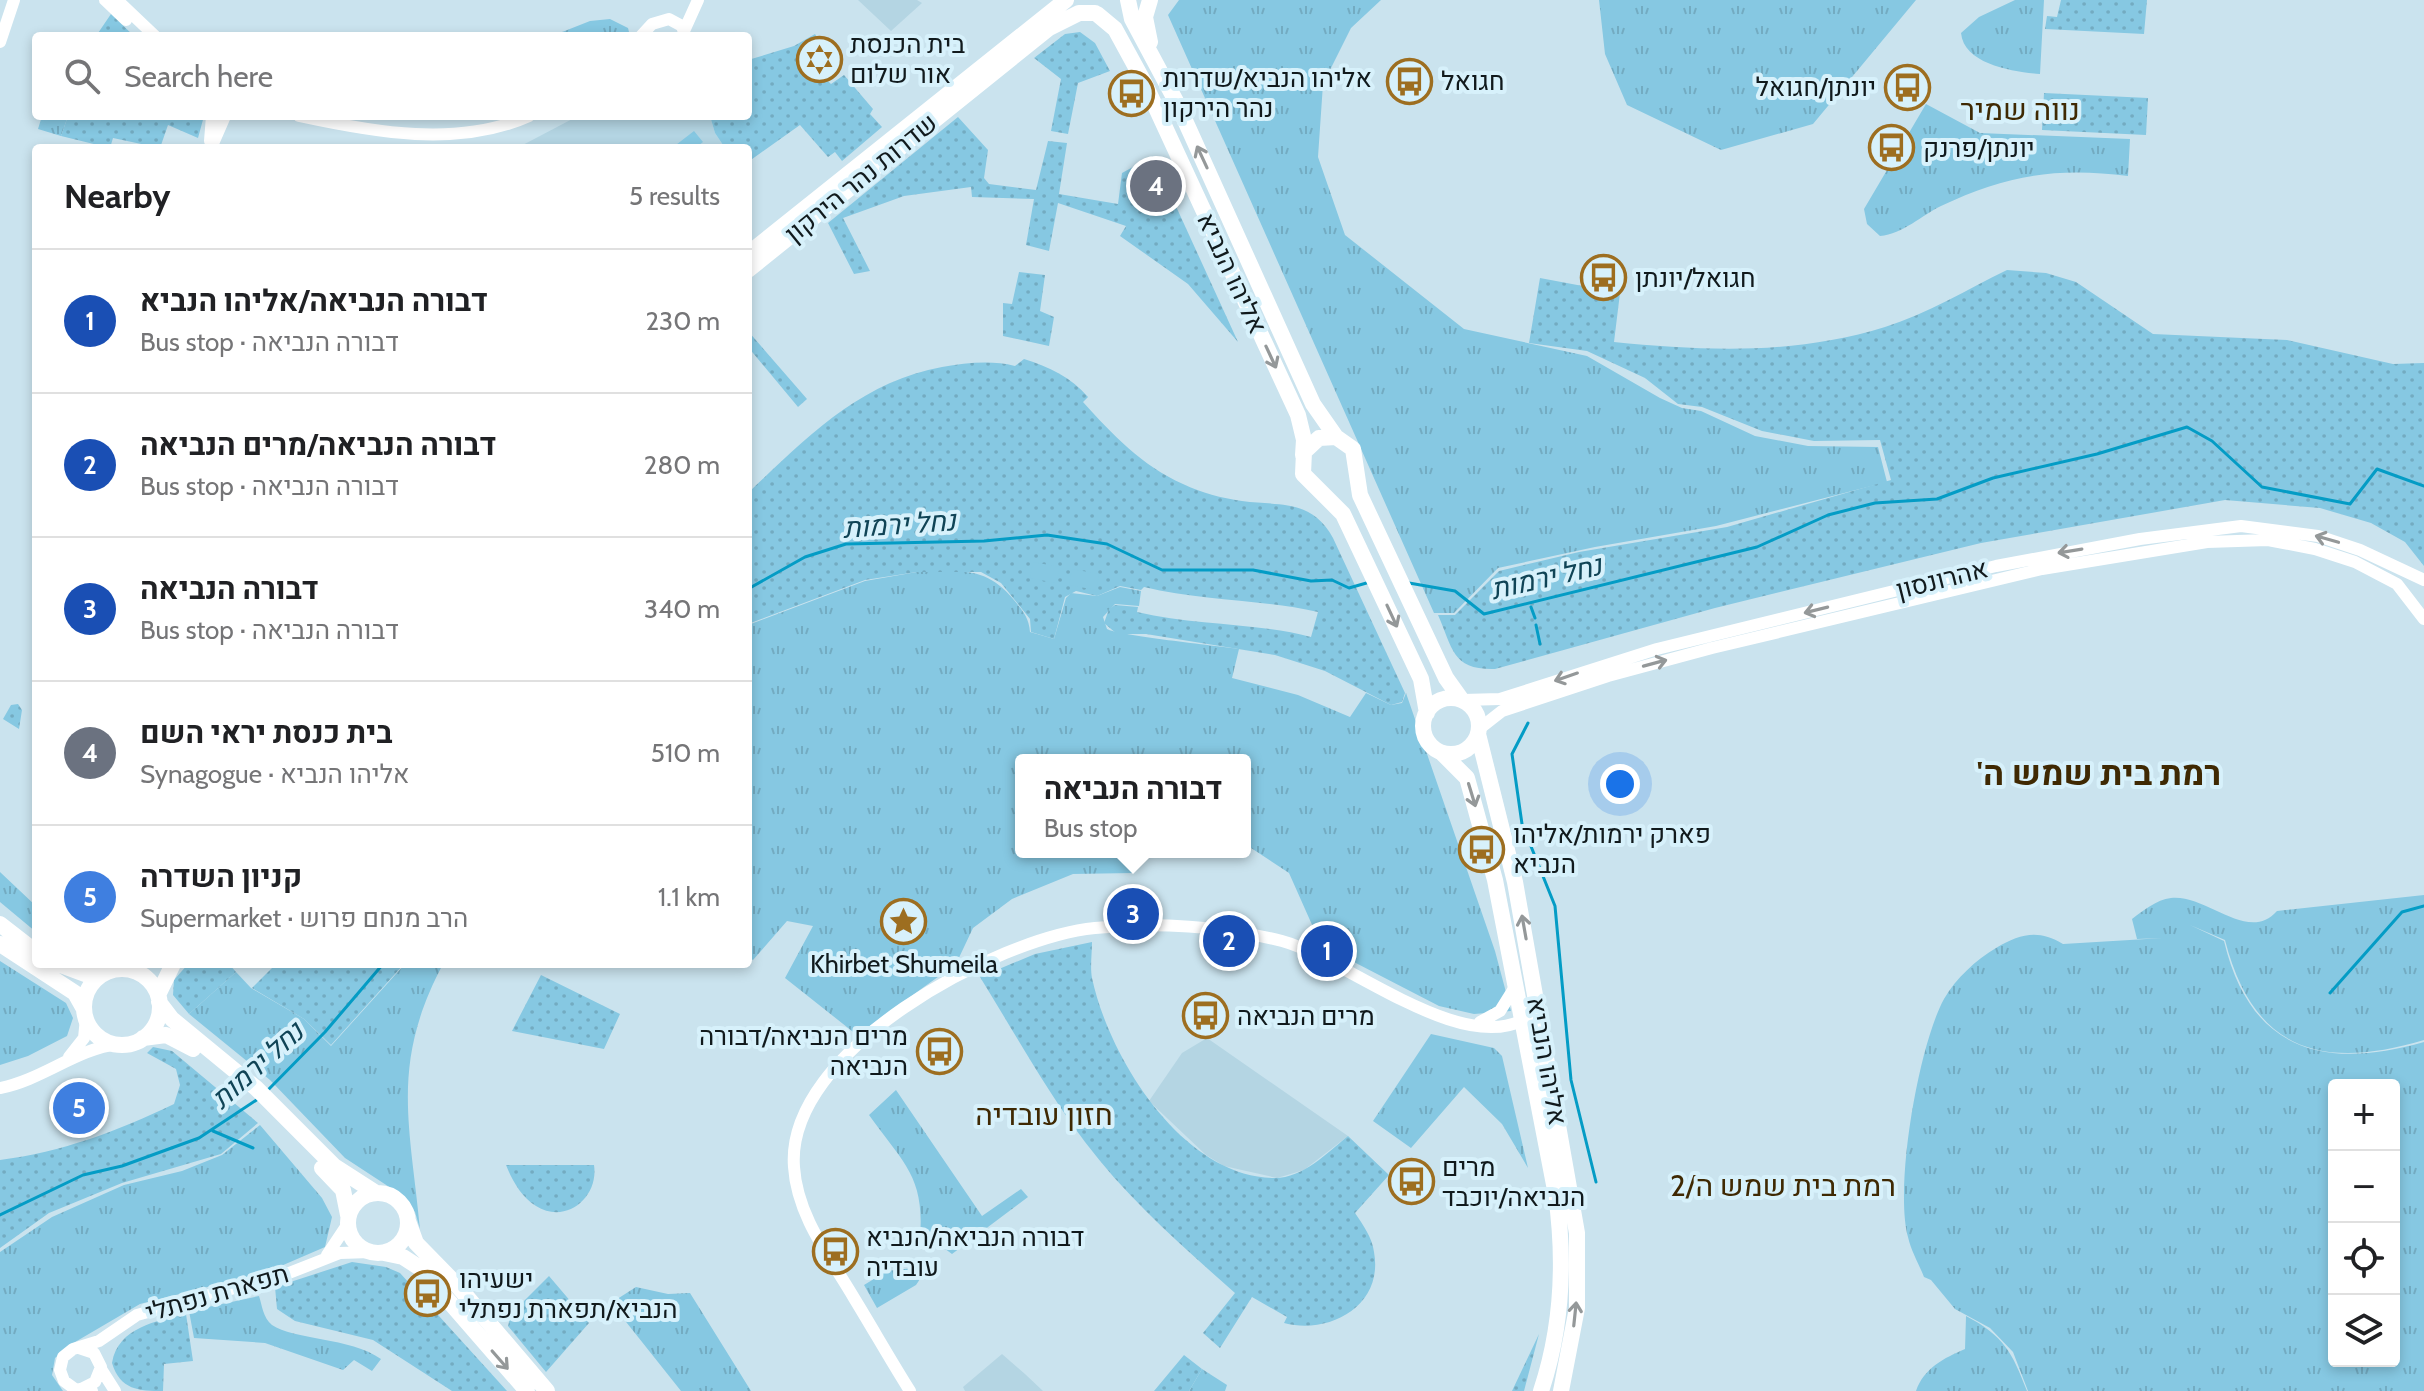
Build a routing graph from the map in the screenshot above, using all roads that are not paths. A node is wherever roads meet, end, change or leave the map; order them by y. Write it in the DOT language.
graph roads {
  1 [pos="5,0"];
  2 [pos="14,0"];
  3 [pos="105,0"];
  4 [pos="117,0"];
  5 [pos="691,0"];
  6 [pos="698,0"];
  7 [pos="1051,0"];
  8 [pos="1066,0"];
  9 [pos="1080,0"];
  10 [pos="1128,0"];
  11 [pos="1150,0"];
  12 [pos="1096,13"];
  13 [pos="0,15"];
  14 [pos="669,19"];
  15 [pos="139,32"];
  16 [pos="151,32"];
  17 [pos="645,32"];
  18 [pos="683,32"];
  19 [pos="684,32"];
  20 [pos="1024,32"];
  21 [pos="0,42"];
  22 [pos="1152,51"];
  23 [pos="212,120"];
  24 [pos="223,120"];
  25 [pos="322,120"];
  26 [pos="366,120"];
  27 [pos="483,120"];
  28 [pos="517,120"];
  29 [pos="210,144"];
  30 [pos="212,144"];
  31 [pos="752,251"];
  32 [pos="752,267"];
  33 [pos="1336,437"];
  34 [pos="1302,457"];
  35 [pos="1356,471"];
  36 [pos="1319,489"];
  37 [pos="2424,582"];
  38 [pos="2414,605"];
  39 [pos="2424,619"];
  40 [pos="1462,700"];
  41 [pos="1427,713"];
  42 [pos="1479,731"];
  43 [pos="1442,753"];
  44 [pos="0,924"];
  45 [pos="0,944"];
  46 [pos="32,949"];
  47 [pos="32,965"];
  48 [pos="37,968"];
  49 [pos="69,968"];
  50 [pos="142,968"];
  51 [pos="171,968"];
  52 [pos="109,971"];
  53 [pos="133,971"];
  54 [pos="1515,987"];
  55 [pos="159,998"];
  56 [pos="1537,1004"];
  57 [pos="85,1013"];
  58 [pos="1521,1021"];
  59 [pos="1473,1024"];
  60 [pos="143,1038"];
  61 [pos="118,1044"];
  62 [pos="204,1052"];
  63 [pos="63,1064"];
  64 [pos="0,1088"];
  65 [pos="314,1154"];
  66 [pos="376,1193"];
  67 [pos="348,1220"];
  68 [pos="408,1221"];
  69 [pos="377,1252"];
  70 [pos="321,1260"];
  71 [pos="114,1330"];
  72 [pos="79,1348"];
  73 [pos="101,1366"];
  74 [pos="87,1390"];
  75 [pos="115,1391"];
  76 [pos="527,1391"];
  77 [pos="547,1391"];
  78 [pos="910,1391"];
  79 [pos="1541,1391"];
  80 [pos="1561,1391"];
  1 -- 13 [label="street"];
  2 -- 21 [label="street"];
  3 -- 15 [label="street"];
  4 -- 16 [label="street"];
  5 -- 14 [label="street"];
  6 -- 19 [label="street"];
  7 -- 20 [label="main road"];
  8 -- 20 [label="main road, שדרות נהר הירקון"];
  9 -- 12 [label="main road, אליהו הנביא"];
  10 -- 12 [label="main road, שדרות נהר הירקון"];
  10 -- 22 [label="main road, אליהו הנביא"];
  11 -- 22 [label="main road"];
  12 -- 32 [label="main road, שדרות נהר הירקון"];
  12 -- 34 [label="main road, אליהו הנביא, one-way"];
  14 -- 17 [label="street"];
  14 -- 18 [label="street"];
  20 -- 31 [label="main road, שדרות נהר הירקון"];
  33 -- 22 [label="main road, אליהו הנביא, one-way"];
  23 -- 29 [label="street"];
  24 -- 30 [label="street"];
  25 -- 28 [label="street"];
  26 -- 27 [label="street"];
  33 -- 34 [label="main road"];
  33 -- 35 [label="main road"];
  34 -- 36 [label="main road"];
  35 -- 36 [label="main road"];
  35 -- 40 [label="main road"];
  36 -- 41 [label="main road, one-way"];
  37 -- 38 [label="street"];
  37 -- 40 [label="street, אהרונסון, one-way"];
  38 -- 39 [label="street, אהרונסון"];
  42 -- 38 [label="street, אהרונסון, one-way"];
  40 -- 41 [label="main road"];
  40 -- 42 [label="main road"];
  41 -- 43 [label="main road"];
  42 -- 43 [label="main road"];
  56 -- 42 [label="main road, אליהו הנביא, one-way"];
  43 -- 54 [label="main road, אליהו הנביא, one-way"];
  44 -- 46 [label="main road"];
  45 -- 47 [label="main road"];
  48 -- 57 [label="main road"];
  49 -- 52 [label="main road"];
  50 -- 53 [label="main road"];
  51 -- 55 [label="main road"];
  52 -- 53 [label="main road"];
  52 -- 57 [label="main road"];
  53 -- 55 [label="main road"];
  54 -- 58 [label="main road, אליהו הנביא"];
  54 -- 59 [label="street"];
  55 -- 60 [label="main road"];
  55 -- 62 [label="main road"];
  56 -- 58 [label="street"];
  80 -- 56 [label="main road, אליהו הנביא, one-way"];
  57 -- 61 [label="main road"];
  57 -- 63 [label="street"];
  58 -- 59 [label="street"];
  58 -- 79 [label="main road, אליהו הנביא"];
  59 -- 78 [label="street"];
  60 -- 61 [label="main road"];
  60 -- 62 [label="main road"];
  61 -- 63 [label="street"];
  62 -- 65 [label="main road"];
  63 -- 64 [label="street"];
  65 -- 66 [label="main road"];
  65 -- 67 [label="main road"];
  66 -- 67 [label="main road"];
  66 -- 68 [label="main road"];
  67 -- 69 [label="main road"];
  67 -- 70 [label="street, תפארת נפתלי"];
  68 -- 69 [label="main road"];
  68 -- 77 [label="main road"];
  69 -- 70 [label="street, תפארת נפתלי"];
  69 -- 76 [label="main road, one-way"];
  70 -- 71 [label="street, תפארת נפתלי"];
  71 -- 72 [label="street, תפארת נפתלי"];
  71 -- 73 [label="street, תפארת נפתלי"];
  72 -- 73 [label="street"];
  72 -- 74 [label="street"];
  73 -- 74 [label="street"];
  73 -- 75 [label="street"];
}
